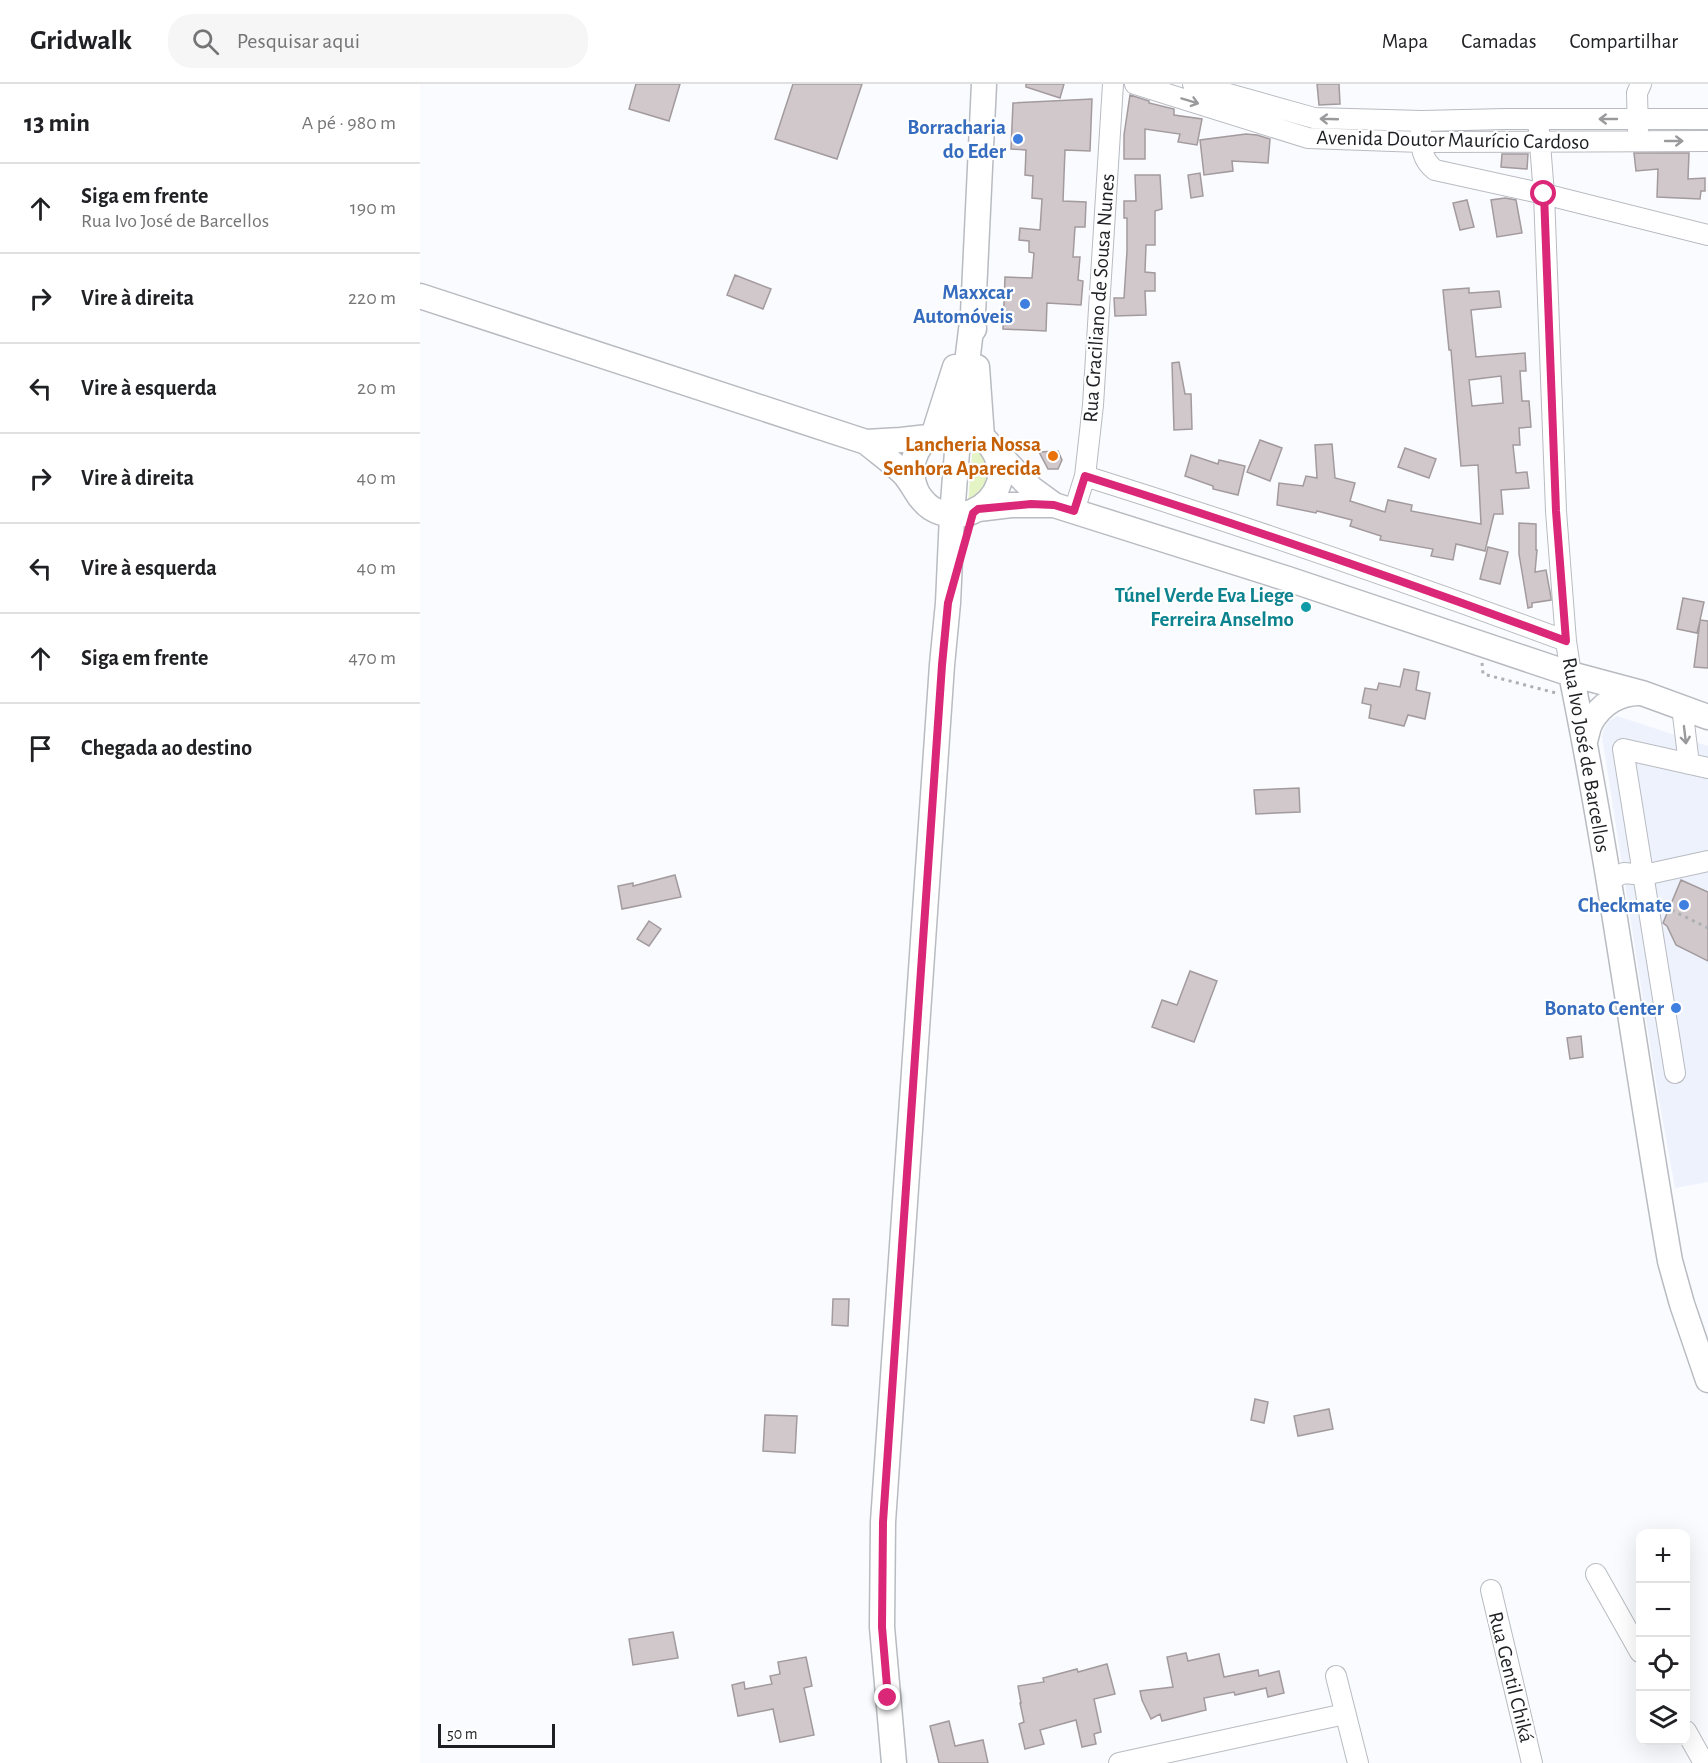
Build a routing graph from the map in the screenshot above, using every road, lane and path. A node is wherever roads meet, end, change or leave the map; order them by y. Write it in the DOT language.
graph roads {
  1 [pos="984,84"];
  2 [pos="1113,84"];
  3 [pos="1135,84"];
  4 [pos="1193,84"];
  5 [pos="1641,84"];
  6 [pos="1538,119"];
  7 [pos="1638,119"];
  8 [pos="1708,119"];
  9 [pos="1422,121"];
  10 [pos="1639,141"];
  11 [pos="1708,141"];
  12 [pos="1421,142"];
  13 [pos="1539,142"];
  14 [pos="1544,194"];
  15 [pos="1708,235"];
  16 [pos="420,296"];
  17 [pos="973,314"];
  18 [pos="959,427"];
  19 [pos="931,435"];
  20 [pos="987,441"];
  21 [pos="866,442"];
  22 [pos="1085,476"];
  23 [pos="921,498"];
  24 [pos="1064,508"];
  25 [pos="968,512"];
  26 [pos="948,603"];
  27 [pos="1566,641"];
  28 [pos="1571,674"];
  29 [pos="1642,693"];
  30 [pos="1682,707"];
  31 [pos="1708,717"];
  32 [pos="1585,741"];
  33 [pos="1699,766"];
  34 [pos="1708,861"];
  35 [pos="1644,875"];
  36 [pos="1608,880"];
  37 [pos="1674,910"];
  38 [pos="1708,928"];
  39 [pos="1675,1073"];
  40 [pos="1708,1380"];
  41 [pos="1596,1574"];
  42 [pos="1491,1590"];
  43 [pos="1636,1643"];
  44 [pos="1336,1676"];
  45 [pos="1345,1714"];
  46 [pos="1690,1738"];
  47 [pos="1179,1756"];
  48 [pos="894,1763"];
  49 [pos="1119,1763"];
  50 [pos="1358,1763"];
  51 [pos="1532,1763"];
  52 [pos="1704,1763"];
  1 -- 17 [label="main road"];
  2 -- 22 [label="street, Rua Graciliano de Sousa Nunes"];
  3 -- 12 [label="street, Avenida Doutor Maurício Cardoso, one-way"];
  9 -- 4 [label="street, Avenida Doutor Maurício Cardoso, one-way"];
  5 -- 7 [label="street"];
  7 -- 6 [label="street, Avenida Doutor Maurício Cardoso, one-way"];
  6 -- 9 [label="street, Avenida Doutor Maurício Cardoso"];
  6 -- 13 [label="street, Rua Ivo José de Barcellos"];
  7 -- 8 [label="street, Avenida Doutor Maurício Cardoso"];
  7 -- 10 [label="street"];
  9 -- 12 [label="street"];
  10 -- 11 [label="street, Avenida Doutor Maurício Cardoso, one-way"];
  10 -- 13 [label="street, Avenida Doutor Maurício Cardoso"];
  12 -- 13 [label="street, Avenida Doutor Maurício Cardoso"];
  12 -- 14 [label="street"];
  13 -- 14 [label="street, Rua Ivo José de Barcellos"];
  14 -- 15 [label="street"];
  14 -- 27 [label="street, Rua Ivo José de Barcellos"];
  16 -- 21 [label="main road"];
  17 -- 18 [label="main road"];
  17 -- 19 [label="main road"];
  17 -- 20 [label="main road"];
  18 -- 19 [label="main road"];
  18 -- 20 [label="main road"];
  18 -- 25 [label="main road"];
  19 -- 21 [label="main road"];
  19 -- 23 [label="main road"];
  20 -- 24 [label="main road"];
  20 -- 25 [label="main road"];
  21 -- 23 [label="main road"];
  22 -- 24 [label="street, Rua Graciliano de Sousa Nunes"];
  22 -- 27 [label="street"];
  23 -- 25 [label="main road"];
  23 -- 26 [label="main road"];
  24 -- 25 [label="main road"];
  24 -- 28 [label="main road"];
  25 -- 26 [label="main road"];
  26 -- 48 [label="main road"];
  27 -- 28 [label="street, Rua Ivo José de Barcellos"];
  28 -- 29 [label="main road"];
  28 -- 32 [label="main road, Rua Ivo José de Barcellos"];
  29 -- 30 [label="main road"];
  29 -- 32 [label="main road"];
  30 -- 31 [label="main road"];
  30 -- 33 [label="street, one-way"];
  32 -- 36 [label="main road, Rua Ivo José de Barcellos"];
  33 -- 35 [label="street"];
  34 -- 35 [label="street"];
  35 -- 36 [label="street"];
  35 -- 39 [label="street"];
  36 -- 40 [label="main road, Rua Ivo José de Barcellos"];
  37 -- 38 [label="path"];
  41 -- 43 [label="street"];
  42 -- 51 [label="street, Rua Gentil Chiká"];
  44 -- 45 [label="street"];
  45 -- 47 [label="street"];
  45 -- 50 [label="street"];
  46 -- 52 [label="street"];
  47 -- 49 [label="street"];
}
